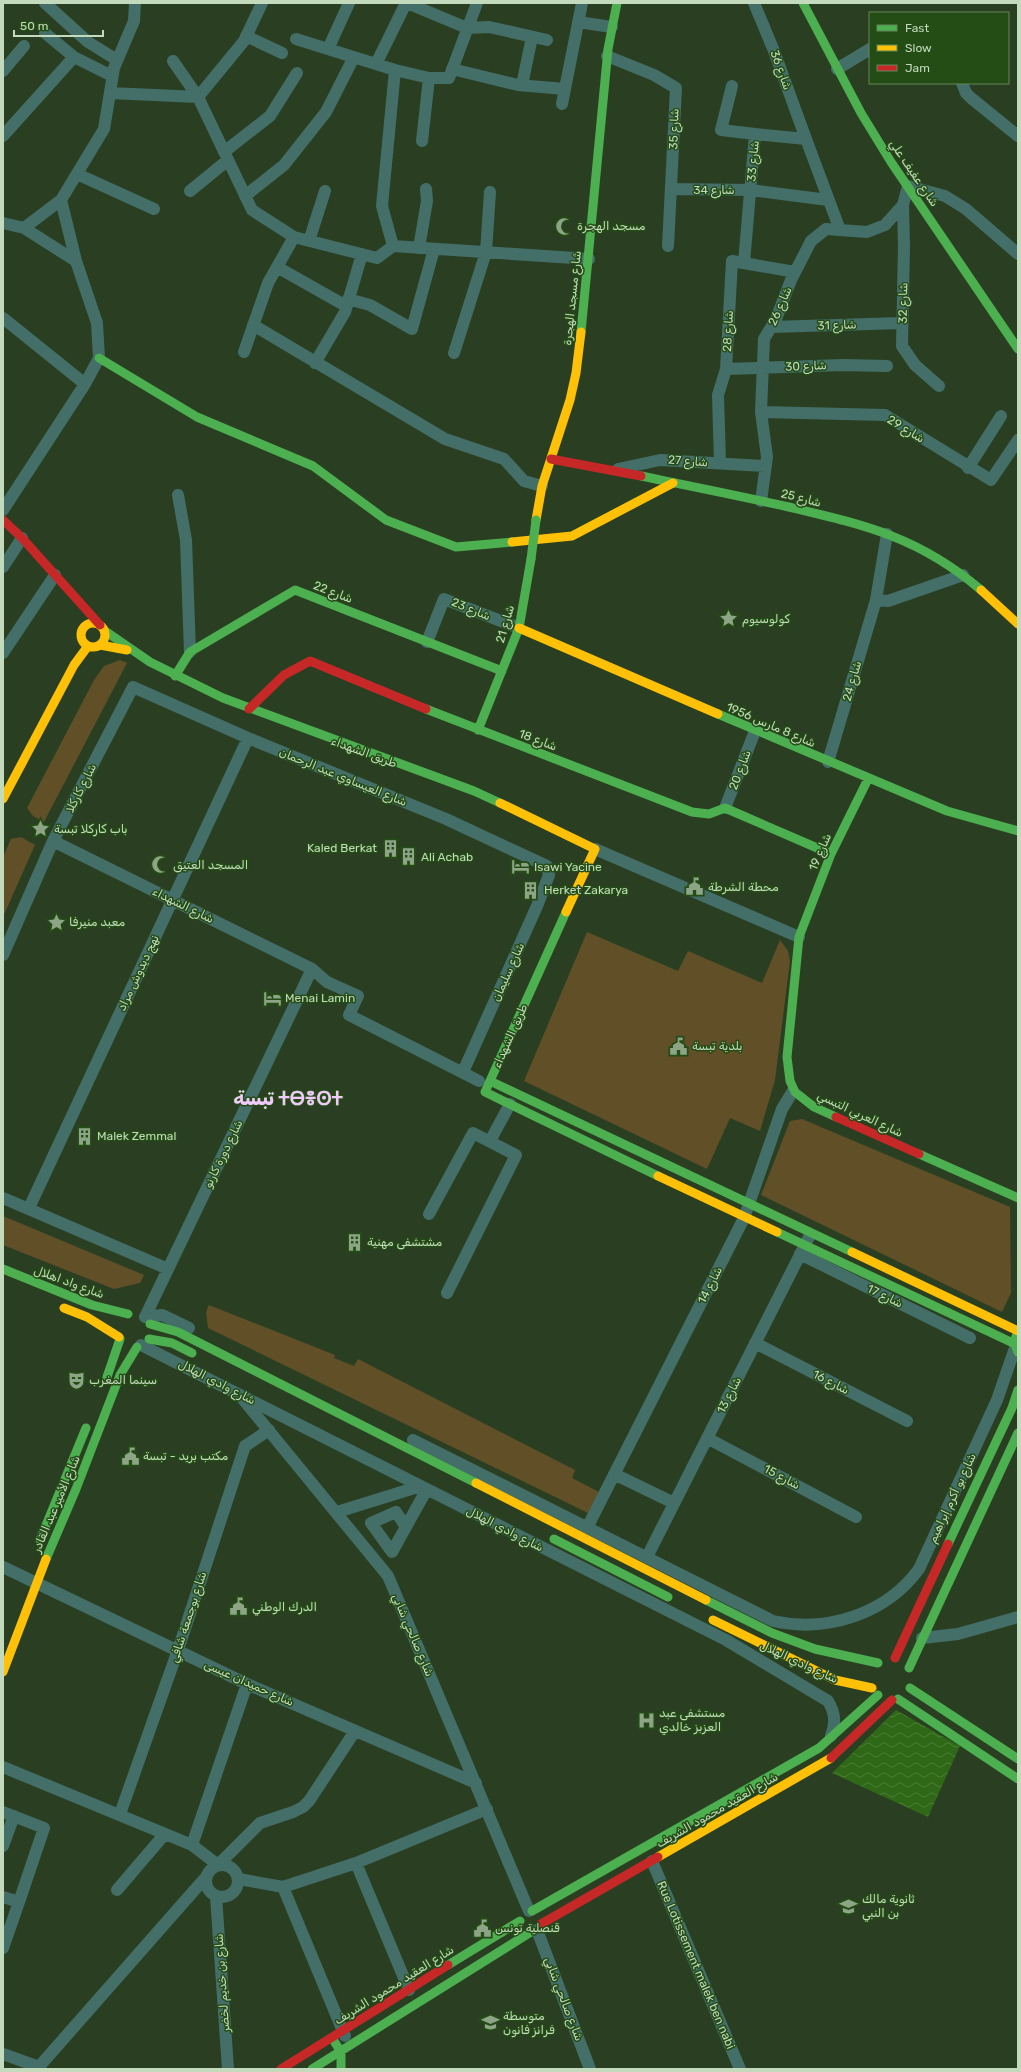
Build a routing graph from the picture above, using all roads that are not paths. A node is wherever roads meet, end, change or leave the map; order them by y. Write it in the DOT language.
graph roads {
  1 [pos="45,3"];
  2 [pos="135,3"];
  3 [pos="262,3"];
  4 [pos="349,3"];
  5 [pos="407,3"];
  6 [pos="477,3"];
  7 [pos="582,3"];
  8 [pos="617,3"];
  9 [pos="754,3"];
  10 [pos="803,3"];
  11 [pos="578,22"];
  12 [pos="612,27"];
  13 [pos="467,28"];
  14 [pos="45,33"];
  15 [pos="246,36"];
  16 [pos="532,37"];
  17 [pos="296,39"];
  18 [pos="547,40"];
  19 [pos="24,46"];
  20 [pos="328,49"];
  21 [pos="869,50"];
  22 [pos="282,54"];
  23 [pos="607,56"];
  24 [pos="74,57"];
  25 [pos="354,57"];
  26 [pos="117,60"];
  27 [pos="173,61"];
  28 [pos="376,64"];
  29 [pos="452,69"];
  30 [pos="836,69"];
  31 [pos="395,70"];
  32 [pos="3,71"];
  33 [pos="297,73"];
  34 [pos="112,76"];
  35 [pos="429,78"];
  36 [pos="962,84"];
  37 [pos="522,85"];
  38 [pos="732,86"];
  39 [pos="565,89"];
  40 [pos="110,93"];
  41 [pos="198,97"];
  42 [pos="562,104"];
  43 [pos="755,134"];
  44 [pos="3,136"];
  45 [pos="1018,136"];
  46 [pos="806,139"];
  47 [pos="422,141"];
  48 [pos="226,156"];
  49 [pos="77,174"];
  50 [pos="908,186"];
  51 [pos="426,189"];
  52 [pos="672,189"];
  53 [pos="750,190"];
  54 [pos="190,191"];
  55 [pos="325,191"];
  56 [pos="490,192"];
  57 [pos="245,196"];
  58 [pos="61,200"];
  59 [pos="828,200"];
  60 [pos="903,204"];
  61 [pos="154,209"];
  62 [pos="3,223"];
  63 [pos="24,228"];
  64 [pos="840,230"];
  65 [pos="294,237"];
  66 [pos="309,240"];
  67 [pos="393,246"];
  68 [pos="668,246"];
  69 [pos="419,248"];
  70 [pos="434,249"];
  71 [pos="486,252"];
  72 [pos="1017,252"];
  73 [pos="362,254"];
  74 [pos="589,259"];
  75 [pos="76,261"];
  76 [pos="744,263"];
  77 [pos="277,267"];
  78 [pos="795,272"];
  79 [pos="347,303"];
  80 [pos="3,318"];
  81 [pos="902,323"];
  82 [pos="253,325"];
  83 [pos="771,327"];
  84 [pos="1018,349"];
  85 [pos="244,352"];
  86 [pos="454,352"];
  87 [pos="99,358"];
  88 [pos="315,364"];
  89 [pos="887,366"];
  90 [pos="763,368"];
  91 [pos="726,369"];
  92 [pos="85,384"];
  93 [pos="939,386"];
  94 [pos="761,412"];
  95 [pos="1001,416"];
  96 [pos="1018,440"];
  97 [pos="551,459"];
  98 [pos="720,463"];
  99 [pos="766,466"];
  100 [pos="968,468"];
  101 [pos="612,471"];
  102 [pos="673,483"];
  103 [pos="542,486"];
  104 [pos="178,495"];
  105 [pos="761,501"];
  106 [pos="3,510"];
  107 [pos="3,520"];
  108 [pos="536,520"];
  109 [pos="887,534"];
  110 [pos="22,538"];
  111 [pos="3,567"];
  112 [pos="55,575"];
  113 [pos="962,575"];
  114 [pos="76,596"];
  115 [pos="876,600"];
  116 [pos="1018,624"];
  117 [pos="103,628"];
  118 [pos="519,628"];
  119 [pos="81,634"];
  120 [pos="427,642"];
  121 [pos="100,645"];
  122 [pos="88,646"];
  123 [pos="133,652"];
  124 [pos="190,652"];
  125 [pos="3,653"];
  126 [pos="502,671"];
  127 [pos="175,676"];
  128 [pos="133,687"];
  129 [pos="249,709"];
  130 [pos="478,730"];
  131 [pos="755,731"];
  132 [pos="248,738"];
  133 [pos="828,762"];
  134 [pos="868,779"];
  135 [pos="3,781"];
  136 [pos="3,800"];
  137 [pos="725,808"];
  138 [pos="1018,831"];
  139 [pos="53,841"];
  140 [pos="596,849"];
  141 [pos="831,854"];
  142 [pos="549,870"];
  143 [pos="172,900"];
  144 [pos="799,937"];
  145 [pos="3,955"];
  146 [pos="312,969"];
  147 [pos="463,1072"];
  148 [pos="485,1085"];
  149 [pos="794,1091"];
  150 [pos="510,1104"];
  151 [pos="490,1141"];
  152 [pos="3,1198"];
  153 [pos="1018,1198"];
  154 [pos="748,1205"];
  155 [pos="29,1208"];
  156 [pos="429,1214"];
  157 [pos="744,1218"];
  158 [pos="811,1232"];
  159 [pos="803,1249"];
  160 [pos="3,1269"];
  161 [pos="168,1269"];
  162 [pos="447,1294"];
  163 [pos="52,1303"];
  164 [pos="128,1314"];
  165 [pos="148,1320"];
  166 [pos="1018,1331"];
  167 [pos="120,1338"];
  168 [pos="970,1338"];
  169 [pos="755,1343"];
  170 [pos="142,1344"];
  171 [pos="1015,1348"];
  172 [pos="200,1357"];
  173 [pos="102,1388"];
  174 [pos="1018,1390"];
  175 [pos="239,1394"];
  176 [pos="90,1417"];
  177 [pos="908,1421"];
  178 [pos="269,1430"];
  179 [pos="1018,1433"];
  180 [pos="707,1438"];
  181 [pos="614,1474"];
  182 [pos="424,1488"];
  183 [pos="674,1503"];
  184 [pos="337,1512"];
  185 [pos="856,1517"];
  186 [pos="406,1527"];
  187 [pos="587,1528"];
  188 [pos="544,1534"];
  189 [pos="38,1547"];
  190 [pos="647,1558"];
  191 [pos="3,1567"];
  192 [pos="28,1579"];
  193 [pos="727,1599"];
  194 [pos="678,1602"];
  195 [pos="706,1616"];
  196 [pos="851,1617"];
  197 [pos="1018,1617"];
  198 [pos="774,1621"];
  199 [pos="747,1622"];
  200 [pos="922,1638"];
  201 [pos="178,1650"];
  202 [pos="895,1658"];
  203 [pos="878,1663"];
  204 [pos="3,1672"];
  205 [pos="911,1678"];
  206 [pos="247,1684"];
  207 [pos="875,1692"];
  208 [pos="895,1700"];
  209 [pos="355,1731"];
  210 [pos="829,1740"];
  211 [pos="1018,1759"];
  212 [pos="3,1767"];
  213 [pos="1018,1779"];
  214 [pos="476,1783"];
  215 [pos="487,1809"];
  216 [pos="8,1814"];
  217 [pos="120,1814"];
  218 [pos="164,1835"];
  219 [pos="192,1845"];
  220 [pos="3,1846"];
  221 [pos="652,1861"];
  222 [pos="356,1863"];
  223 [pos="218,1865"];
  224 [pos="206,1877"];
  225 [pos="239,1879"];
  226 [pos="283,1887"];
  227 [pos="117,1890"];
  228 [pos="216,1896"];
  229 [pos="3,1897"];
  230 [pos="19,1902"];
  231 [pos="531,1911"];
  232 [pos="520,1921"];
  233 [pos="536,1929"];
  234 [pos="3,1948"];
  235 [pos="409,1990"];
  236 [pos="337,2035"];
  237 [pos="346,2048"];
  238 [pos="3,2054"];
  239 [pos="38,2068"];
  240 [pos="228,2069"];
  241 [pos="281,2069"];
  242 [pos="312,2069"];
  243 [pos="341,2069"];
  244 [pos="590,2069"];
  245 [pos="740,2069"];
  1 -- 26 [label="street"];
  2 -- 26 [label="street"];
  3 -- 15 [label="street"];
  4 -- 20 [label="street"];
  5 -- 13 [label="street"];
  5 -- 28 [label="street"];
  6 -- 13 [label="street"];
  7 -- 11 [label="street"];
  8 -- 12 [label="main road, شارع مسجد الهجرة"];
  9 -- 46 [label="street, شارع 36"];
  10 -- 30 [label="main road, شارع عفيف علي"];
  11 -- 12 [label="street"];
  11 -- 39 [label="street"];
  12 -- 23 [label="main road, شارع مسجد الهجرة"];
  13 -- 16 [label="street"];
  13 -- 29 [label="street"];
  14 -- 24 [label="street"];
  15 -- 22 [label="street"];
  15 -- 41 [label="street"];
  16 -- 18 [label="street"];
  16 -- 37 [label="street"];
  17 -- 20 [label="street"];
  19 -- 32 [label="street"];
  20 -- 25 [label="street"];
  21 -- 30 [label="street"];
  23 -- 52 [label="street, شارع 35"];
  23 -- 74 [label="main road, شارع مسجد الهجرة"];
  24 -- 34 [label="street"];
  24 -- 44 [label="street"];
  25 -- 28 [label="street"];
  25 -- 57 [label="street"];
  26 -- 34 [label="street"];
  27 -- 41 [label="street"];
  28 -- 31 [label="street"];
  29 -- 35 [label="street"];
  29 -- 37 [label="street"];
  30 -- 50 [label="main road, شارع عفيف علي"];
  31 -- 35 [label="street"];
  31 -- 67 [label="street"];
  33 -- 48 [label="street"];
  34 -- 40 [label="street"];
  35 -- 47 [label="street"];
  36 -- 45 [label="street"];
  37 -- 39 [label="street"];
  38 -- 43 [label="street"];
  39 -- 42 [label="street"];
  40 -- 41 [label="street"];
  40 -- 49 [label="street"];
  41 -- 48 [label="street"];
  43 -- 46 [label="street, شارع 33"];
  43 -- 53 [label="street, شارع 33"];
  46 -- 59 [label="street"];
  48 -- 54 [label="street"];
  48 -- 57 [label="street"];
  49 -- 58 [label="street"];
  49 -- 61 [label="street"];
  50 -- 60 [label="street, شارع 26"];
  50 -- 72 [label="street"];
  50 -- 84 [label="main road, شارع عفيف علي"];
  51 -- 69 [label="street"];
  52 -- 53 [label="street, شارع 34"];
  52 -- 68 [label="street, شارع 35"];
  53 -- 59 [label="street, شارع 34"];
  53 -- 76 [label="street, شارع 33"];
  55 -- 66 [label="street"];
  56 -- 71 [label="street"];
  57 -- 65 [label="street"];
  58 -- 63 [label="street"];
  58 -- 75 [label="street"];
  59 -- 64 [label="street"];
  60 -- 64 [label="street, شارع 26"];
  60 -- 81 [label="street, شارع 32"];
  62 -- 63 [label="street"];
  63 -- 75 [label="street"];
  64 -- 78 [label="street, شارع 26"];
  65 -- 66 [label="street"];
  65 -- 77 [label="street"];
  66 -- 73 [label="street"];
  67 -- 69 [label="street"];
  67 -- 73 [label="street"];
  69 -- 70 [label="street"];
  70 -- 71 [label="street"];
  70 -- 79 [label="street"];
  71 -- 74 [label="street"];
  71 -- 86 [label="street"];
  73 -- 79 [label="street"];
  74 -- 97 [label="main road, شارع مسجد الهجرة"];
  75 -- 87 [label="street"];
  76 -- 78 [label="street"];
  76 -- 91 [label="street, شارع 28"];
  77 -- 79 [label="street"];
  77 -- 82 [label="street"];
  78 -- 83 [label="street, شارع 26"];
  79 -- 88 [label="street"];
  80 -- 92 [label="street"];
  81 -- 83 [label="street, شارع 31"];
  81 -- 93 [label="street, شارع 32"];
  82 -- 85 [label="street"];
  82 -- 88 [label="street"];
  83 -- 90 [label="street, شارع 26"];
  87 -- 92 [label="street"];
  87 -- 102 [label="main road"];
  88 -- 103 [label="street"];
  89 -- 90 [label="street, شارع 30"];
  90 -- 91 [label="street, شارع 30"];
  90 -- 94 [label="street, شارع 26"];
  91 -- 98 [label="street, شارع 28"];
  92 -- 106 [label="street"];
  94 -- 99 [label="street, شارع 26"];
  94 -- 100 [label="street, شارع 29"];
  95 -- 100 [label="street"];
  96 -- 100 [label="street, شارع 29"];
  97 -- 101 [label="main road, شارع 25"];
  97 -- 103 [label="main road, شارع مسجد الهجرة"];
  98 -- 99 [label="street, شارع 27"];
  98 -- 101 [label="street, شارع 27"];
  99 -- 105 [label="street, شارع 26"];
  101 -- 102 [label="main road, شارع 25"];
  102 -- 105 [label="main road, شارع 25"];
  103 -- 108 [label="main road, شارع مسجد الهجرة"];
  104 -- 124 [label="street"];
  105 -- 109 [label="main road, شارع 25"];
  107 -- 110 [label="main road"];
  108 -- 118 [label="main road, شارع 21, bridge"];
  109 -- 113 [label="main road, شارع 25"];
  109 -- 115 [label="street, شارع 24"];
  110 -- 111 [label="street"];
  110 -- 112 [label="main road"];
  112 -- 114 [label="main road"];
  112 -- 125 [label="street"];
  113 -- 115 [label="street"];
  113 -- 116 [label="main road, شارع 25"];
  114 -- 117 [label="main road"];
  114 -- 119 [label="main road"];
  115 -- 133 [label="street, شارع 24"];
  117 -- 119 [label="main road"];
  117 -- 121 [label="main road"];
  117 -- 123 [label="main road"];
  118 -- 120 [label="street, شارع 23"];
  118 -- 126 [label="main road, شارع 21"];
  118 -- 131 [label="main road, شارع 8 مارس 1956"];
  119 -- 122 [label="main road"];
  119 -- 135 [label="main road"];
  120 -- 124 [label="main road, شارع 22"];
  120 -- 126 [label="main road, شارع 22"];
  121 -- 122 [label="main road"];
  121 -- 123 [label="main road"];
  122 -- 136 [label="main road"];
  123 -- 127 [label="main road, طريق الشهداء"];
  124 -- 127 [label="main road, شارع 22"];
  126 -- 130 [label="main road, شارع 21"];
  127 -- 129 [label="main road, طريق الشهداء"];
  128 -- 132 [label="street, شارع العيساوي عبد الرحمان"];
  128 -- 139 [label="street, شارع كاركلا"];
  129 -- 130 [label="main road, شارع 18"];
  129 -- 140 [label="main road, طريق الشهداء"];
  130 -- 137 [label="main road, شارع 18"];
  131 -- 133 [label="main road, شارع 8 مارس 1956"];
  131 -- 137 [label="street, شارع 20"];
  132 -- 142 [label="street, شارع العيساوي عبد الرحمان"];
  132 -- 143 [label="street, نهج ديدوش مراد"];
  133 -- 134 [label="main road, شارع 8 مارس 1956"];
  134 -- 138 [label="main road, شارع 8 مارس 1956"];
  134 -- 141 [label="main road, شارع 19"];
  137 -- 141 [label="main road"];
  139 -- 143 [label="street, شارع الشهداء"];
  139 -- 145 [label="street, شارع كاركلا"];
  140 -- 144 [label="street, طريق الشهداء"];
  140 -- 148 [label="main road, طريق الشهداء"];
  141 -- 144 [label="main road, شارع 19"];
  142 -- 147 [label="street, شارع سليمان"];
  143 -- 146 [label="street, شارع الشهداء"];
  143 -- 155 [label="street, نهج ديدوش مراد"];
  144 -- 149 [label="main road"];
  146 -- 147 [label="street, شارع الشهداء"];
  146 -- 161 [label="street, شارع دورة كارنو"];
  147 -- 148 [label="street"];
  148 -- 150 [label="main road"];
  148 -- 154 [label="main road"];
  149 -- 153 [label="main road, شارع العربي التبسي"];
  149 -- 154 [label="street, شارع 14"];
  150 -- 151 [label="street"];
  150 -- 157 [label="main road"];
  151 -- 156 [label="street"];
  151 -- 162 [label="street"];
  152 -- 155 [label="street"];
  154 -- 157 [label="street, شارع 14"];
  154 -- 158 [label="main road"];
  155 -- 161 [label="street"];
  157 -- 159 [label="main road"];
  157 -- 181 [label="street, شارع 14"];
  158 -- 159 [label="street, شارع 13"];
  158 -- 166 [label="main road"];
  159 -- 168 [label="street, شارع 17"];
  159 -- 169 [label="street, شارع 13"];
  159 -- 171 [label="main road"];
  160 -- 164 [label="main road, شارع واد اهلال"];
  161 -- 165 [label="street, شارع دورة كارنو"];
  163 -- 167 [label="main road"];
  164 -- 165 [label="main road"];
  164 -- 167 [label="main road"];
  165 -- 170 [label="main road"];
  165 -- 187 [label="street, شارع وادي الهلال"];
  165 -- 199 [label="main road, شارع وادي الهلال"];
  166 -- 171 [label="main road"];
  167 -- 170 [label="main road"];
  167 -- 173 [label="main road"];
  169 -- 177 [label="street, شارع 16"];
  169 -- 180 [label="street, شارع 13"];
  170 -- 172 [label="main road, شارع وادي الهلال"];
  170 -- 175 [label="street, شارع وادي الهلال"];
  170 -- 192 [label="main road, شارع الأمير عبد القادر"];
  171 -- 196 [label="street, شارع بو أكرم إبراهيم"];
  174 -- 202 [label="main road, شارع بو أكرم إبراهيم"];
  175 -- 178 [label="street, شارع صالحي شابي"];
  175 -- 182 [label="street, شارع وادي الهلال"];
  176 -- 189 [label="main road, شارع الأمير عبد القادر"];
  178 -- 184 [label="street, شارع صالحي شابي"];
  178 -- 201 [label="street, شارع بوجمعة شافي"];
  179 -- 200 [label="main road"];
  180 -- 183 [label="street, شارع 13"];
  180 -- 185 [label="street, شارع 15"];
  181 -- 183 [label="street"];
  181 -- 187 [label="street, شارع 14"];
  182 -- 184 [label="street"];
  182 -- 186 [label="street"];
  182 -- 210 [label="street, شارع وادي الهلال"];
  183 -- 190 [label="street, شارع 13"];
  184 -- 214 [label="street, شارع صالحي شابي"];
  187 -- 190 [label="street, شارع وادي الهلال"];
  188 -- 194 [label="main road, شارع وادي الهلال"];
  190 -- 193 [label="street, شارع وادي الهلال"];
  191 -- 192 [label="street, شارع حميدان عيسى"];
  192 -- 201 [label="street, شارع حميدان عيسى"];
  192 -- 204 [label="main road, شارع الأمير عبد القادر"];
  193 -- 198 [label="street, شارع وادي الهلال"];
  193 -- 199 [label="street, شارع وادي الهلال"];
  195 -- 207 [label="main road, شارع وادي الهلال"];
  196 -- 198 [label="street, شارع وادي الهلال"];
  197 -- 200 [label="street"];
  198 -- 199 [label="street, شارع وادي الهلال"];
  199 -- 203 [label="main road, شارع وادي الهلال"];
  200 -- 205 [label="main road"];
  201 -- 206 [label="street, شارع حميدان عيسى"];
  201 -- 217 [label="street, شارع بوجمعة شافي"];
  202 -- 203 [label="main road"];
  202 -- 205 [label="main road"];
  203 -- 207 [label="main road"];
  205 -- 208 [label="main road"];
  205 -- 211 [label="main road"];
  206 -- 209 [label="street, شارع حميدان عيسى"];
  206 -- 219 [label="street"];
  207 -- 208 [label="main road"];
  207 -- 210 [label="main road, شارع العقيد محمود الشريف"];
  208 -- 213 [label="main road"];
  208 -- 221 [label="main road, شارع العقيد محمود الشريف"];
  209 -- 214 [label="street, شارع حميدان عيسى"];
  209 -- 223 [label="street"];
  210 -- 231 [label="main road, شارع العقيد محمود الشريف"];
  212 -- 217 [label="street"];
  214 -- 215 [label="street, شارع صالحي شابي"];
  215 -- 222 [label="street"];
  215 -- 231 [label="street, شارع صالحي شابي"];
  216 -- 220 [label="street"];
  216 -- 230 [label="street"];
  217 -- 218 [label="street"];
  218 -- 219 [label="street"];
  218 -- 227 [label="street"];
  219 -- 223 [label="street"];
  221 -- 233 [label="main road, شارع العقيد محمود الشريف"];
  221 -- 245 [label="street, Rue Lotissement malek ben nabi"];
  222 -- 226 [label="street"];
  222 -- 235 [label="street"];
  223 -- 224 [label="street"];
  223 -- 225 [label="street"];
  224 -- 228 [label="street"];
  224 -- 239 [label="street"];
  225 -- 226 [label="street"];
  225 -- 228 [label="street"];
  226 -- 236 [label="street"];
  228 -- 240 [label="street, شارع بن خديم لخضر"];
  229 -- 230 [label="street"];
  230 -- 234 [label="street"];
  231 -- 232 [label="main road"];
  231 -- 233 [label="main road"];
  232 -- 233 [label="main road"];
  232 -- 235 [label="main road, شارع العقيد محمود الشريف"];
  233 -- 237 [label="main road, شارع العقيد محمود الشريف"];
  233 -- 244 [label="street, شارع صالحي شابي"];
  235 -- 236 [label="main road, شارع العقيد محمود الشريف"];
  236 -- 237 [label="street"];
  236 -- 241 [label="main road, شارع العقيد محمود الشريف"];
  237 -- 242 [label="main road, شارع العقيد محمود الشريف"];
  237 -- 243 [label="main road"];
  238 -- 239 [label="street"];
}
